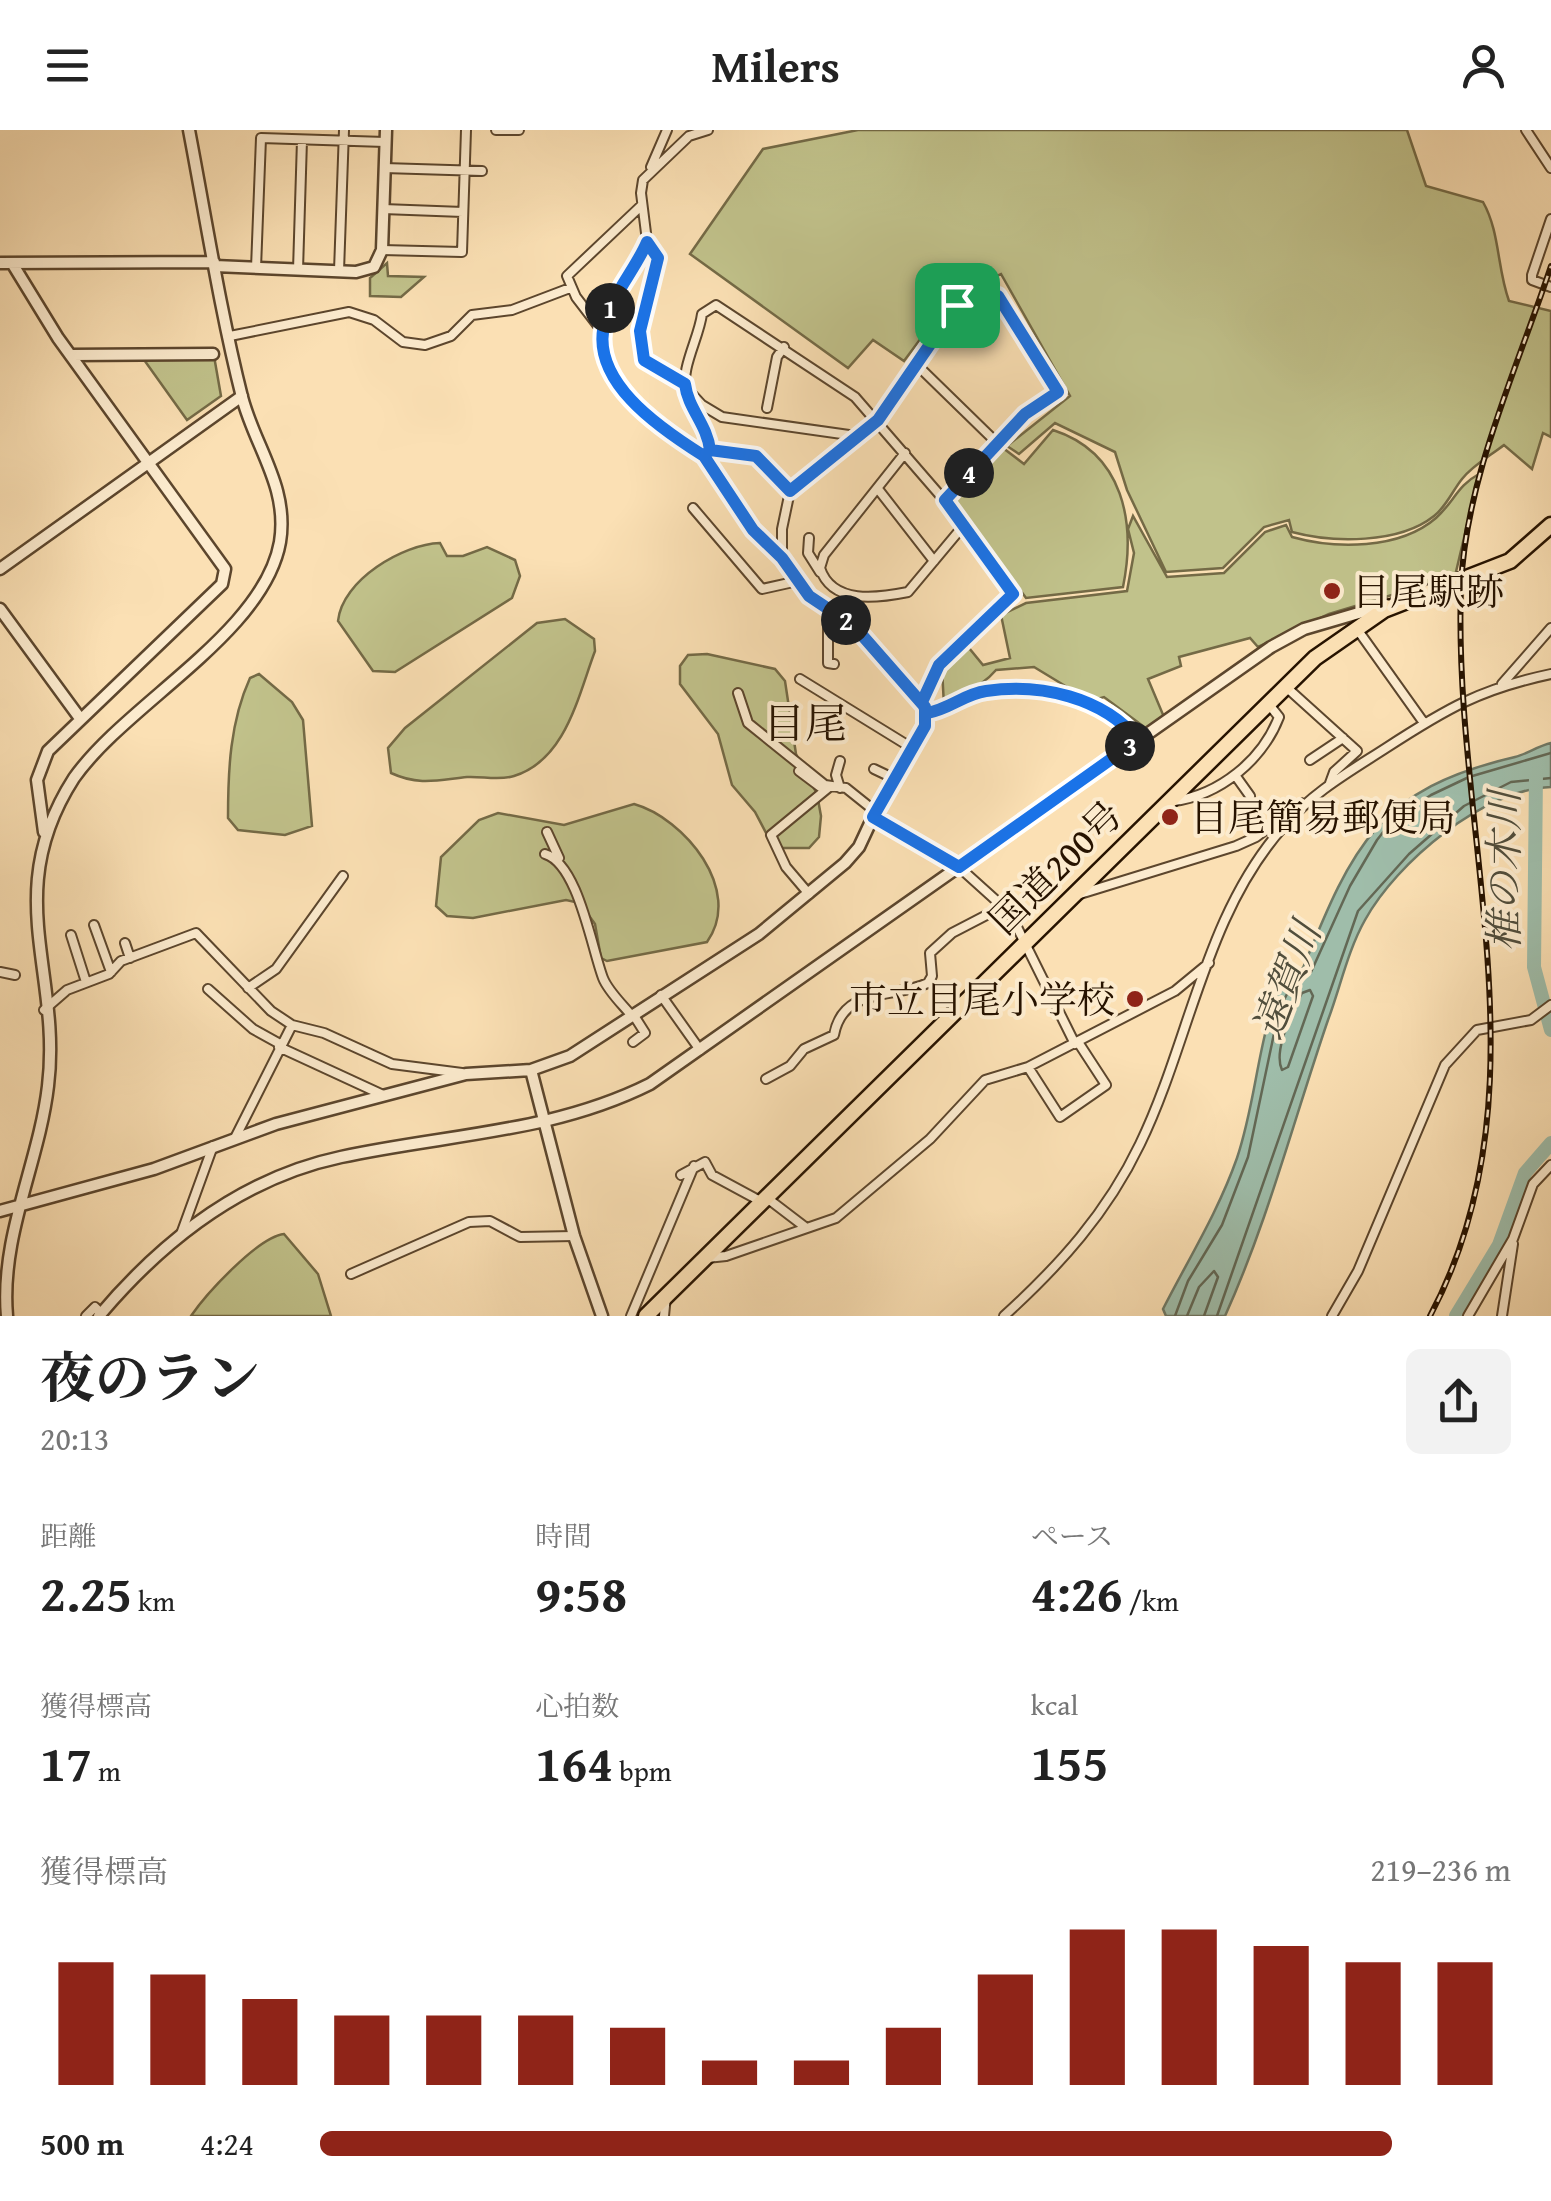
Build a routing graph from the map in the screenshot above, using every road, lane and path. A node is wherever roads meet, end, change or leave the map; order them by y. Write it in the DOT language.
graph roads {
  1 [pos="189,130"];
  2 [pos="344,130"];
  3 [pos="466,130"];
  4 [pos="496,130"];
  5 [pos="519,130"];
  6 [pos="668,130"];
  7 [pos="708,130"];
  8 [pos="1526,130"];
  9 [pos="386,136"];
  10 [pos="302,140"];
  11 [pos="344,141"];
  12 [pos="384,168"];
  13 [pos="1551,168"];
  14 [pos="465,170"];
  15 [pos="482,171"];
  16 [pos="649,171"];
  17 [pos="643,205"];
  18 [pos="383,208"];
  19 [pos="464,212"];
  20 [pos="1551,219"];
  21 [pos="647,242"];
  22 [pos="382,250"];
  23 [pos="6,263"];
  24 [pos="214,264"];
  25 [pos="256,268"];
  26 [pos="298,270"];
  27 [pos="338,271"];
  28 [pos="1551,287"];
  29 [pos="570,288"];
  30 [pos="602,331"];
  31 [pos="230,336"];
  32 [pos="784,347"];
  33 [pos="213,354"];
  34 [pos="71,355"];
  35 [pos="916,364"];
  36 [pos="685,384"];
  37 [pos="242,396"];
  38 [pos="766,408"];
  39 [pos="878,420"];
  40 [pos="856,436"];
  41 [pos="996,442"];
  42 [pos="905,452"];
  43 [pos="707,453"];
  44 [pos="149,461"];
  45 [pos="878,489"];
  46 [pos="790,491"];
  47 [pos="945,500"];
  48 [pos="693,508"];
  49 [pos="964,525"];
  50 [pos="1551,525"];
  51 [pos="809,538"];
  52 [pos="782,558"];
  53 [pos="934,561"];
  54 [pos="0,569"];
  55 [pos="820,572"];
  56 [pos="798,582"];
  57 [pos="1407,600"];
  58 [pos="0,609"];
  59 [pos="828,610"];
  60 [pos="1324,622"];
  61 [pos="1355,626"];
  62 [pos="1551,628"];
  63 [pos="1336,642"];
  64 [pos="834,664"];
  65 [pos="1551,674"];
  66 [pos="800,679"];
  67 [pos="1502,684"];
  68 [pos="1285,686"];
  69 [pos="738,693"];
  70 [pos="922,702"];
  71 [pos="1267,702"];
  72 [pos="927,713"];
  73 [pos="79,717"];
  74 [pos="1424,723"];
  75 [pos="1343,738"];
  76 [pos="1138,740"];
  77 [pos="912,748"];
  78 [pos="1314,760"];
  79 [pos="840,761"];
  80 [pos="874,769"];
  81 [pos="799,771"];
  82 [pos="1236,775"];
  83 [pos="894,778"];
  84 [pos="1330,783"];
  85 [pos="831,788"];
  86 [pos="1250,796"];
  87 [pos="1314,797"];
  88 [pos="1170,800"];
  89 [pos="874,814"];
  90 [pos="547,832"];
  91 [pos="44,835"];
  92 [pos="545,854"];
  93 [pos="558,858"];
  94 [pos="959,867"];
  95 [pos="342,876"];
  96 [pos="809,894"];
  97 [pos="1072,896"];
  98 [pos="1004,906"];
  99 [pos="94,925"];
  100 [pos="71,935"];
  101 [pos="1026,942"];
  102 [pos="124,943"];
  103 [pos="130,958"];
  104 [pos="1209,962"];
  105 [pos="0,972"];
  106 [pos="110,972"];
  107 [pos="15,975"];
  108 [pos="86,982"];
  109 [pos="208,988"];
  110 [pos="248,988"];
  111 [pos="661,996"];
  112 [pos="1551,1006"];
  113 [pos="44,1010"];
  114 [pos="632,1014"];
  115 [pos="292,1025"];
  116 [pos="633,1042"];
  117 [pos="1076,1043"];
  118 [pos="279,1045"];
  119 [pos="700,1050"];
  120 [pos="1028,1067"];
  121 [pos="531,1070"];
  122 [pos="466,1074"];
  123 [pos="766,1080"];
  124 [pos="386,1096"];
  125 [pos="543,1124"];
  126 [pos="236,1136"];
  127 [pos="213,1146"];
  128 [pos="1551,1165"];
  129 [pos="694,1166"];
  130 [pos="681,1176"];
  131 [pos="764,1200"];
  132 [pos="18,1206"];
  133 [pos="0,1211"];
  134 [pos="805,1227"];
  135 [pos="181,1234"];
  136 [pos="574,1236"];
  137 [pos="1513,1239"];
  138 [pos="706,1258"];
  139 [pos="351,1274"];
  140 [pos="666,1296"];
  141 [pos="100,1314"];
  142 [pos="8,1316"];
  143 [pos="86,1316"];
  144 [pos="602,1316"];
  145 [pos="631,1316"];
  146 [pos="646,1316"];
  147 [pos="664,1316"];
  148 [pos="1004,1316"];
  149 [pos="1332,1316"];
  150 [pos="1468,1316"];
  151 [pos="1502,1316"];
  1 -- 24 [label="street"];
  2 -- 11 [label="street"];
  3 -- 14 [label="street"];
  4 -- 5 [label="street"];
  6 -- 16 [label="street"];
  7 -- 16 [label="street"];
  8 -- 13 [label="street"];
  9 -- 11 [label="street"];
  9 -- 12 [label="street"];
  10 -- 11 [label="street"];
  10 -- 25 [label="street"];
  10 -- 26 [label="street"];
  11 -- 27 [label="street"];
  12 -- 14 [label="street"];
  12 -- 18 [label="street"];
  14 -- 15 [label="street"];
  14 -- 19 [label="street"];
  16 -- 17 [label="street"];
  17 -- 21 [label="street"];
  17 -- 29 [label="street"];
  18 -- 19 [label="street"];
  18 -- 22 [label="street"];
  19 -- 22 [label="street"];
  20 -- 28 [label="street"];
  21 -- 30 [label="street"];
  21 -- 36 [label="street"];
  22 -- 27 [label="street"];
  23 -- 24 [label="street"];
  23 -- 34 [label="street"];
  24 -- 25 [label="street"];
  24 -- 31 [label="street"];
  25 -- 26 [label="street"];
  26 -- 27 [label="street"];
  29 -- 30 [label="street"];
  29 -- 31 [label="street"];
  30 -- 43 [label="street"];
  31 -- 37 [label="street"];
  32 -- 36 [label="street"];
  32 -- 38 [label="street"];
  32 -- 39 [label="street"];
  33 -- 34 [label="street"];
  34 -- 44 [label="street"];
  35 -- 39 [label="street"];
  35 -- 41 [label="street"];
  35 -- 41 [label="street"];
  36 -- 40 [label="street"];
  36 -- 43 [label="street"];
  37 -- 44 [label="street"];
  37 -- 91 [label="street"];
  39 -- 40 [label="street"];
  39 -- 42 [label="street"];
  40 -- 46 [label="street"];
  41 -- 47 [label="street"];
  42 -- 45 [label="street"];
  42 -- 47 [label="street"];
  43 -- 46 [label="street"];
  43 -- 52 [label="street"];
  44 -- 54 [label="street"];
  44 -- 73 [label="street"];
  45 -- 53 [label="street"];
  45 -- 55 [label="street"];
  46 -- 52 [label="street"];
  47 -- 49 [label="street"];
  48 -- 56 [label="street"];
  49 -- 53 [label="street"];
  49 -- 70 [label="street"];
  50 -- 57 [label="highway, 国道200号"];
  51 -- 55 [label="street"];
  52 -- 56 [label="street"];
  53 -- 55 [label="street"];
  56 -- 59 [label="street"];
  57 -- 60 [label="street"];
  57 -- 61 [label="highway, 国道200号"];
  58 -- 73 [label="street"];
  59 -- 64 [label="street"];
  59 -- 70 [label="street"];
  60 -- 63 [label="street"];
  60 -- 76 [label="street"];
  61 -- 63 [label="highway, 国道200号"];
  61 -- 74 [label="street"];
  62 -- 67 [label="street"];
  63 -- 68 [label="highway, 国道200号"];
  65 -- 67 [label="street"];
  66 -- 77 [label="street"];
  67 -- 74 [label="street"];
  68 -- 71 [label="highway, 国道200号"];
  68 -- 75 [label="street"];
  69 -- 85 [label="street"];
  70 -- 72 [label="street"];
  71 -- 82 [label="street"];
  71 -- 88 [label="highway, 国道200号"];
  72 -- 76 [label="street"];
  72 -- 77 [label="street"];
  73 -- 91 [label="street"];
  74 -- 84 [label="street"];
  75 -- 78 [label="street"];
  75 -- 84 [label="street"];
  76 -- 94 [label="street"];
  77 -- 83 [label="street"];
  79 -- 85 [label="street"];
  80 -- 83 [label="street"];
  81 -- 85 [label="street"];
  82 -- 86 [label="street"];
  82 -- 88 [label="street"];
  83 -- 89 [label="street"];
  84 -- 87 [label="street"];
  85 -- 89 [label="street"];
  85 -- 96 [label="street"];
  87 -- 97 [label="street"];
  87 -- 104 [label="street"];
  88 -- 97 [label="highway, 国道200号"];
  89 -- 94 [label="street"];
  89 -- 96 [label="street"];
  90 -- 93 [label="street"];
  91 -- 113 [label="street"];
  92 -- 93 [label="street"];
  93 -- 114 [label="street"];
  94 -- 98 [label="street"];
  94 -- 119 [label="street"];
  95 -- 110 [label="street"];
  96 -- 111 [label="street"];
  97 -- 101 [label="highway, 国道200号"];
  98 -- 101 [label="street"];
  98 -- 123 [label="street"];
  99 -- 106 [label="street"];
  100 -- 108 [label="street"];
  101 -- 117 [label="street"];
  101 -- 131 [label="highway, 国道200号"];
  102 -- 103 [label="street"];
  103 -- 106 [label="street"];
  103 -- 110 [label="street"];
  104 -- 117 [label="street"];
  104 -- 148 [label="street"];
  105 -- 107 [label="street"];
  106 -- 108 [label="street"];
  108 -- 113 [label="street"];
  109 -- 118 [label="street"];
  110 -- 115 [label="street"];
  111 -- 114 [label="street"];
  111 -- 119 [label="street"];
  112 -- 149 [label="street"];
  113 -- 132 [label="street"];
  114 -- 116 [label="street"];
  114 -- 121 [label="street"];
  115 -- 118 [label="street"];
  115 -- 122 [label="street"];
  117 -- 120 [label="street"];
  117 -- 120 [label="street"];
  118 -- 124 [label="street"];
  118 -- 126 [label="street"];
  119 -- 125 [label="street"];
  120 -- 134 [label="street"];
  121 -- 122 [label="street"];
  121 -- 125 [label="street"];
  122 -- 124 [label="street"];
  124 -- 126 [label="street"];
  125 -- 135 [label="street"];
  125 -- 136 [label="street"];
  126 -- 127 [label="street"];
  127 -- 132 [label="street"];
  127 -- 135 [label="street"];
  128 -- 137 [label="street"];
  129 -- 130 [label="street"];
  129 -- 131 [label="street"];
  129 -- 145 [label="street"];
  131 -- 134 [label="street"];
  131 -- 138 [label="highway, 国道200号"];
  132 -- 133 [label="street"];
  132 -- 142 [label="street"];
  134 -- 138 [label="street"];
  135 -- 141 [label="street"];
  136 -- 139 [label="street"];
  136 -- 144 [label="street"];
  137 -- 150 [label="street"];
  137 -- 151 [label="street"];
  138 -- 140 [label="highway, 国道200号"];
  140 -- 146 [label="highway, 国道200号"];
  140 -- 147 [label="street"];
  141 -- 143 [label="street"];
}
